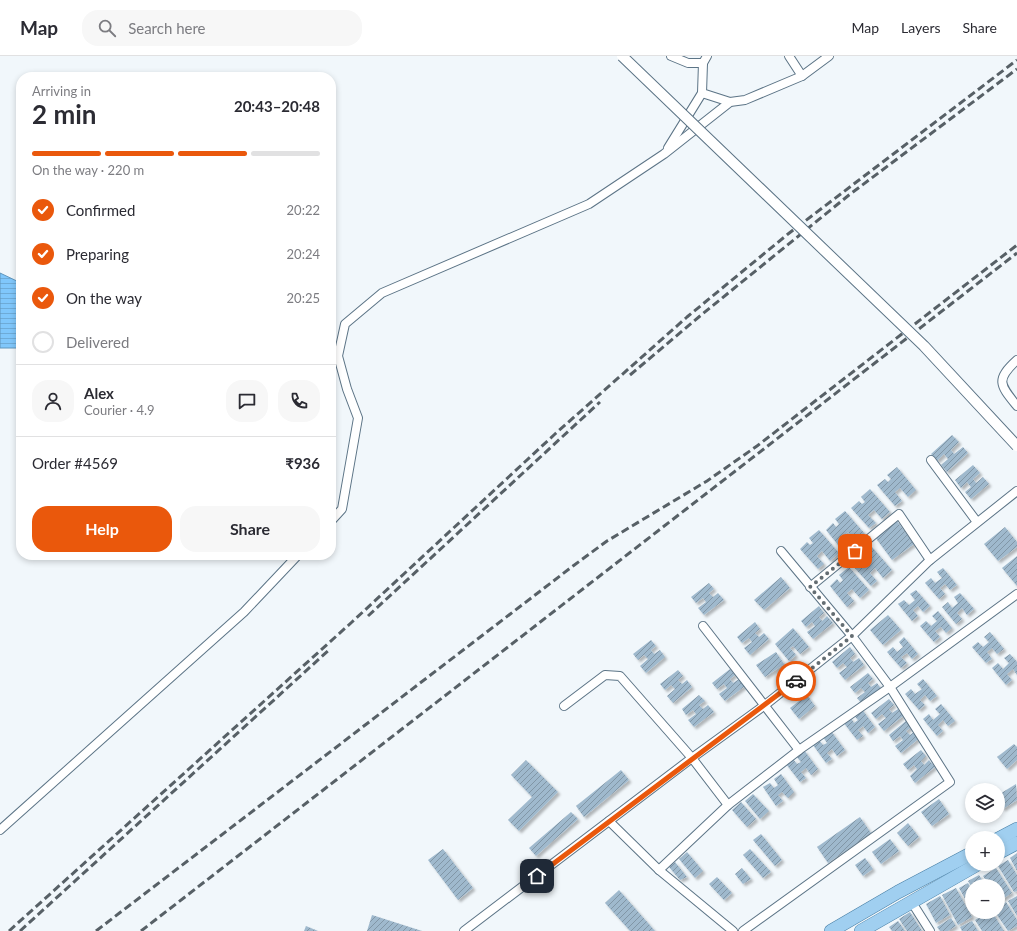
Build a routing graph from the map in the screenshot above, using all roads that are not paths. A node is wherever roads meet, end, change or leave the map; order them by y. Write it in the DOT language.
graph roads {
  1 [pos="622,56"];
  2 [pos="671,56"];
  3 [pos="790,56"];
  4 [pos="829,56"];
  5 [pos="705,59"];
  6 [pos="802,76"];
  7 [pos="702,93"];
  8 [pos="730,102"];
  9 [pos="664,154"];
  10 [pos="1017,360"];
  11 [pos="1017,406"];
  12 [pos="1017,446"];
  13 [pos="931,460"];
  14 [pos="1017,491"];
  15 [pos="336,516"];
  16 [pos="977,522"];
  17 [pos="781,551"];
  18 [pos="293,560"];
  19 [pos="930,560"];
  20 [pos="810,587"];
  21 [pos="1017,594"];
  22 [pos="703,626"];
  23 [pos="852,636"];
  24 [pos="890,687"];
  25 [pos="765,705"];
  26 [pos="564,706"];
  27 [pos="799,750"];
  28 [pos="692,758"];
  29 [pos="728,805"];
  30 [pos="609,821"];
  31 [pos="1017,829"];
  32 [pos="0,830"];
  33 [pos="1005,835"];
  34 [pos="1017,843"];
  35 [pos="1005,849"];
  36 [pos="965,857"];
  37 [pos="659,870"];
  38 [pos="966,871"];
  39 [pos="911,902"];
  40 [pos="464,931"];
  41 [pos="733,931"];
  42 [pos="743,931"];
  43 [pos="831,931"];
  44 [pos="861,931"];
  45 [pos="930,931"];
  1 -- 12 [label="street, bridge"];
  2 -- 5 [label="street"];
  3 -- 6 [label="street"];
  4 -- 6 [label="street"];
  5 -- 7 [label="street"];
  6 -- 8 [label="street"];
  7 -- 8 [label="street"];
  7 -- 9 [label="street"];
  8 -- 9 [label="street"];
  9 -- 15 [label="street"];
  10 -- 11 [label="street"];
  13 -- 16 [label="street"];
  14 -- 16 [label="street"];
  16 -- 19 [label="street"];
  17 -- 20 [label="street"];
  18 -- 32 [label="street"];
  19 -- 20 [label="street"];
  19 -- 23 [label="street"];
  20 -- 23 [label="street"];
  21 -- 24 [label="street"];
  22 -- 25 [label="street"];
  23 -- 24 [label="street"];
  23 -- 25 [label="street"];
  24 -- 27 [label="street"];
  24 -- 42 [label="street"];
  25 -- 27 [label="street"];
  25 -- 28 [label="street"];
  26 -- 28 [label="street"];
  27 -- 29 [label="street"];
  28 -- 29 [label="street"];
  28 -- 30 [label="street"];
  29 -- 37 [label="street"];
  30 -- 37 [label="street"];
  30 -- 40 [label="street"];
  31 -- 33 [label="main road"];
  34 -- 35 [label="main road"];
  36 -- 43 [label="main road"];
  37 -- 41 [label="street"];
  38 -- 39 [label="main road"];
  39 -- 44 [label="main road"];
  39 -- 45 [label="street"];
}
